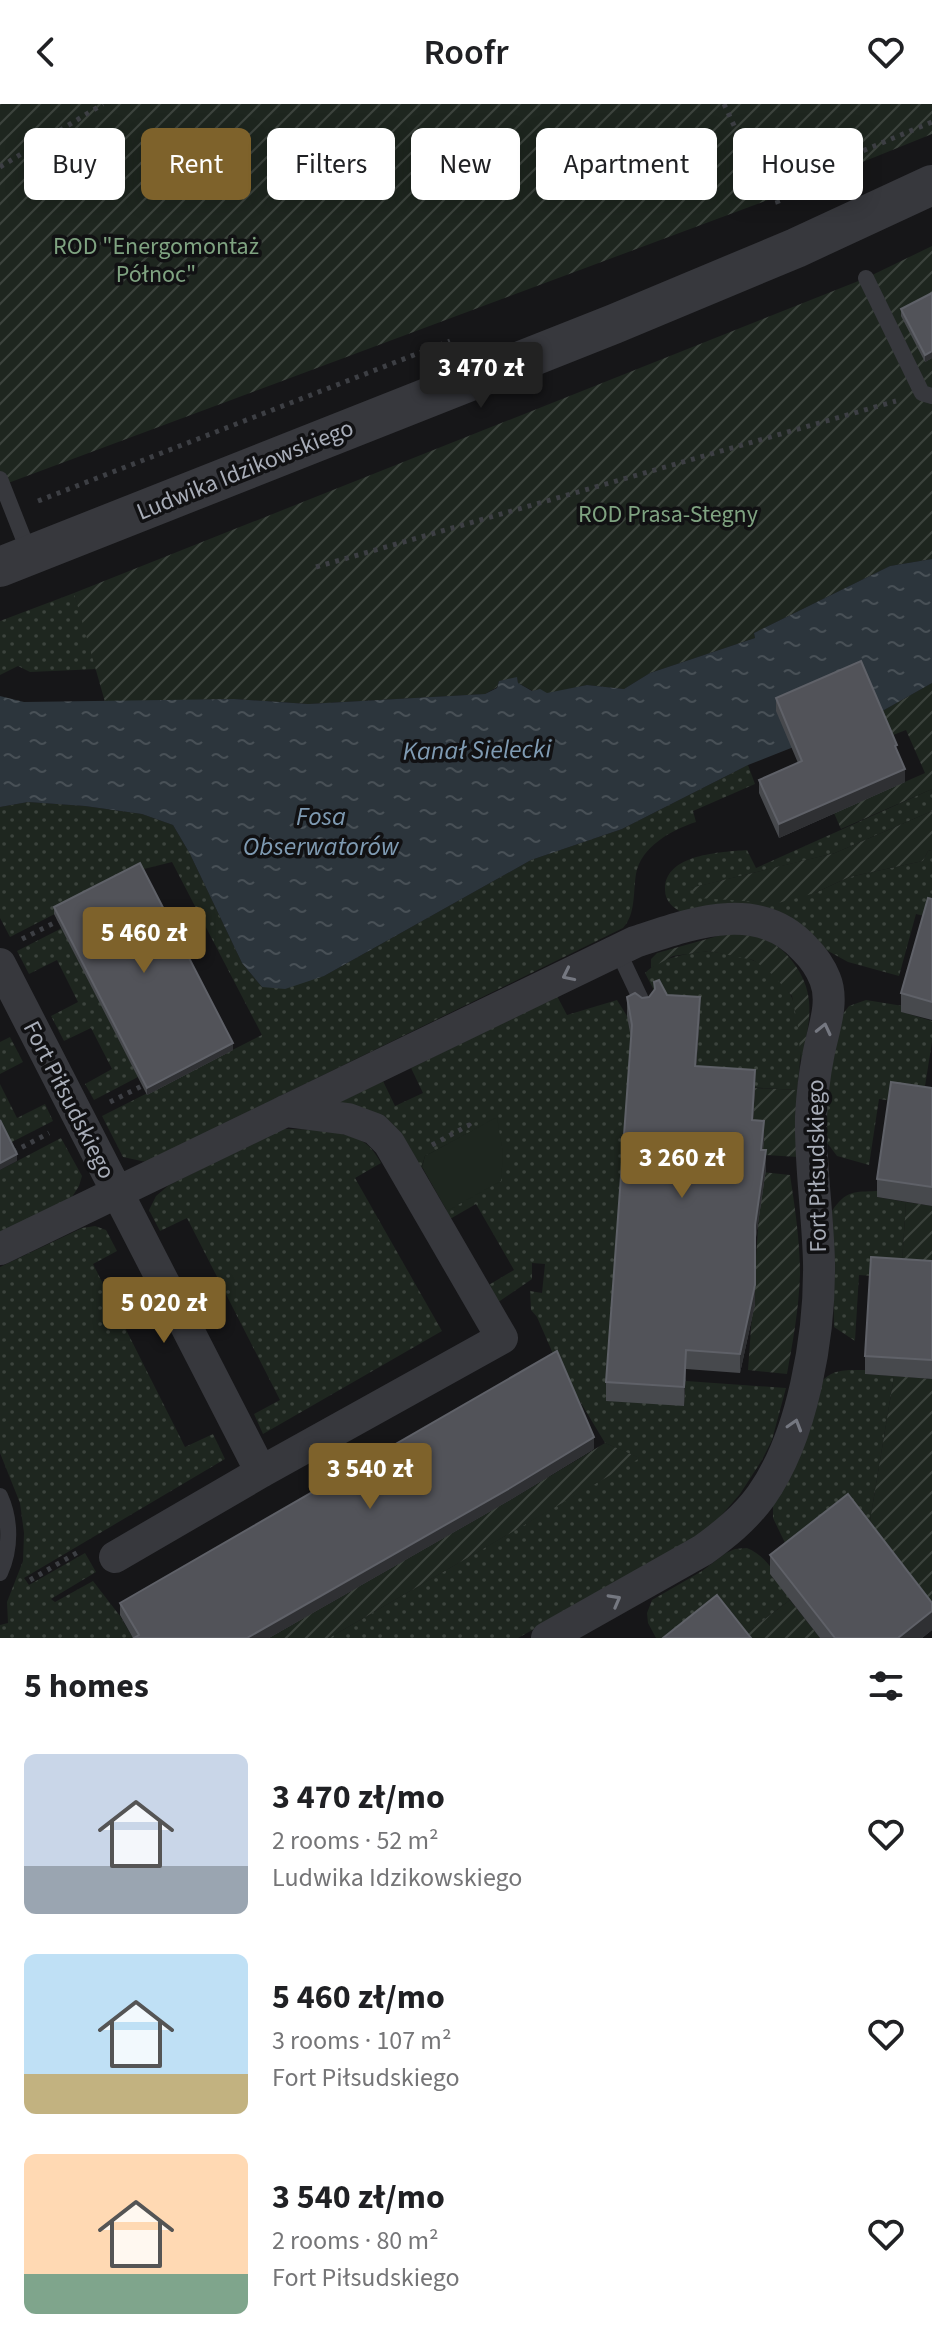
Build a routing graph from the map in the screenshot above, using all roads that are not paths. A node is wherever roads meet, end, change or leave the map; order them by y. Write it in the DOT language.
graph roads {
  1 [pos="932,185"];
  2 [pos="866,278"];
  3 [pos="927,394"];
  4 [pos="0,479"];
  5 [pos="15,561"];
  6 [pos="618,951"];
  7 [pos="5,955"];
  8 [pos="644,1006"];
  9 [pos="285,1111"];
  10 [pos="116,1193"];
  11 [pos="0,1249"];
  12 [pos="261,1472"];
  13 [pos="0,1496"];
  14 [pos="115,1557"];
  15 [pos="0,1573"];
  16 [pos="547,1638"];
  1 -- 5 [label="street, Ludwika Idzikowskiego"];
  2 -- 3 [label="lane"];
  4 -- 5 [label="lane"];
  6 -- 8 [label="lane"];
  6 -- 9 [label="street, Fort Piłsudskiego, one-way"];
  16 -- 6 [label="street, Fort Piłsudskiego, one-way"];
  7 -- 10 [label="street, Fort Piłsudskiego"];
  9 -- 10 [label="street, Fort Piłsudskiego"];
  9 -- 12 [label="street"];
  10 -- 11 [label="street, Fort Piłsudskiego"];
  10 -- 12 [label="street"];
  12 -- 14 [label="street"];
  13 -- 15 [label="lane"];
}
